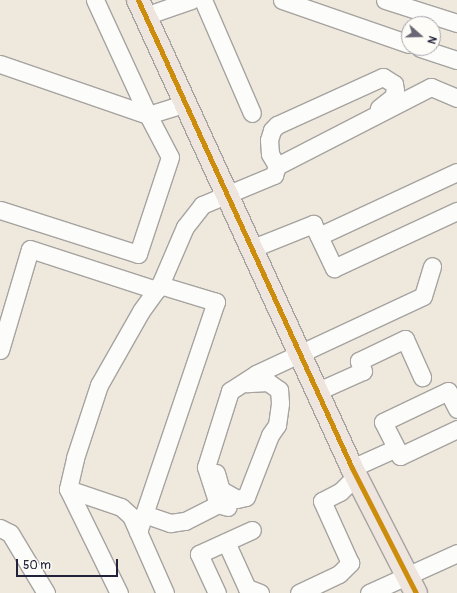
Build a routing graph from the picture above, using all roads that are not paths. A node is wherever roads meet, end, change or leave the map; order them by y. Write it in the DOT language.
graph roads {
  1 [pos="95,0"];
  2 [pos="192,0"];
  3 [pos="203,0"];
  4 [pos="282,0"];
  5 [pos="386,0"];
  6 [pos="142,8"];
  7 [pos="457,23"];
  8 [pos="401,41"];
  9 [pos="441,55"];
  10 [pos="457,60"];
  11 [pos="0,64"];
  12 [pos="457,98"];
  13 [pos="187,103"];
  14 [pos="252,112"];
  15 [pos="148,115"];
  16 [pos="376,115"];
  17 [pos="277,166"];
  18 [pos="457,172"];
  19 [pos="229,195"];
  20 [pos="0,210"];
  21 [pos="457,211"];
  22 [pos="318,236"];
  23 [pos="253,248"];
  24 [pos="432,266"];
  25 [pos="158,287"];
  26 [pos="0,350"];
  27 [pos="302,355"];
  28 [pos="422,377"];
  29 [pos="243,383"];
  30 [pos="318,391"];
  31 [pos="229,394"];
  32 [pos="457,409"];
  33 [pos="277,425"];
  34 [pos="457,429"];
  35 [pos="396,448"];
  36 [pos="354,472"];
  37 [pos="68,489"];
  38 [pos="218,504"];
  39 [pos="144,514"];
  40 [pos="0,528"];
  41 [pos="252,530"];
  42 [pos="138,532"];
  43 [pos="226,542"];
  44 [pos="457,553"];
  45 [pos="411,584"];
  46 [pos="46,593"];
  47 [pos="119,593"];
  48 [pos="165,593"];
  49 [pos="217,593"];
  50 [pos="260,593"];
  51 [pos="298,593"];
  52 [pos="369,593"];
  1 -- 15 [label="street"];
  2 -- 6 [label="street"];
  3 -- 14 [label="street"];
  4 -- 8 [label="street"];
  5 -- 7 [label="street"];
  6 -- 13 [label="main road"];
  9 -- 10 [label="street"];
  11 -- 15 [label="street"];
  12 -- 16 [label="street"];
  13 -- 15 [label="street"];
  13 -- 19 [label="main road"];
  15 -- 20 [label="street"];
  16 -- 17 [label="street"];
  16 -- 17 [label="street"];
  17 -- 19 [label="street"];
  18 -- 22 [label="street"];
  19 -- 23 [label="main road"];
  19 -- 25 [label="street"];
  21 -- 22 [label="street"];
  22 -- 23 [label="street"];
  23 -- 27 [label="main road"];
  24 -- 27 [label="street"];
  25 -- 26 [label="street"];
  25 -- 37 [label="street"];
  25 -- 39 [label="street"];
  27 -- 29 [label="street"];
  27 -- 30 [label="main road"];
  28 -- 30 [label="street"];
  29 -- 31 [label="street"];
  29 -- 33 [label="street"];
  30 -- 36 [label="main road"];
  31 -- 33 [label="street"];
  31 -- 38 [label="street"];
  32 -- 35 [label="street"];
  33 -- 38 [label="street"];
  34 -- 35 [label="street"];
  35 -- 36 [label="street"];
  36 -- 45 [label="main road"];
  36 -- 51 [label="street"];
  37 -- 42 [label="street"];
  37 -- 47 [label="street"];
  38 -- 39 [label="street"];
  39 -- 42 [label="street"];
  40 -- 46 [label="street"];
  41 -- 43 [label="street"];
  42 -- 48 [label="street"];
  43 -- 49 [label="street"];
  43 -- 50 [label="street"];
  44 -- 45 [label="street"];
  45 -- 52 [label="street"];
}
